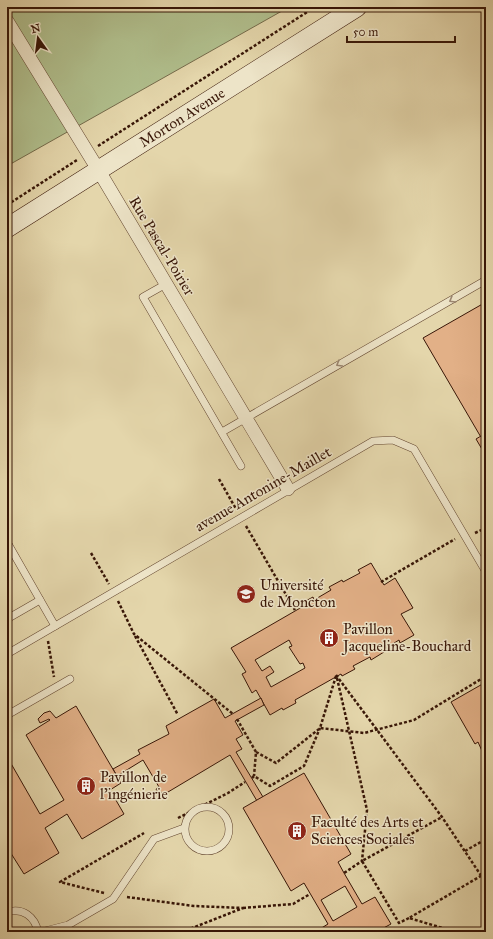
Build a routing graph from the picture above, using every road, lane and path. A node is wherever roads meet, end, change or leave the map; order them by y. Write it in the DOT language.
graph roads {
  1 [pos="315,7"];
  2 [pos="357,7"];
  3 [pos="7,21"];
  4 [pos="88,153"];
  5 [pos="99,171"];
  6 [pos="7,205"];
  7 [pos="7,228"];
  8 [pos="486,280"];
  9 [pos="166,284"];
  10 [pos="246,418"];
  11 [pos="222,432"];
  12 [pos="241,466"];
  13 [pos="219,479"];
  14 [pos="288,490"];
  15 [pos="241,517"];
  16 [pos="486,528"];
  17 [pos="465,536"];
  18 [pos="7,542"];
  19 [pos="91,553"];
  20 [pos="486,572"];
  21 [pos="380,582"];
  22 [pos="114,592"];
  23 [pos="40,600"];
  24 [pos="295,610"];
  25 [pos="7,619"];
  26 [pos="56,626"];
  27 [pos="134,634"];
  28 [pos="7,654"];
  29 [pos="336,675"];
  30 [pos="486,676"];
  31 [pos="70,680"];
  32 [pos="233,714"];
  33 [pos="178,715"];
  34 [pos="7,717"];
  35 [pos="237,720"];
  36 [pos="320,728"];
  37 [pos="377,731"];
  38 [pos="349,732"];
  39 [pos="256,752"];
  40 [pos="245,782"];
  41 [pos="195,810"];
  42 [pos="442,817"];
  43 [pos="174,819"];
  44 [pos="184,828"];
  45 [pos="145,833"];
  46 [pos="486,839"];
  47 [pos="465,851"];
  48 [pos="362,861"];
  49 [pos="344,873"];
  50 [pos="486,873"];
  51 [pos="481,876"];
  52 [pos="486,883"];
  53 [pos="310,894"];
  54 [pos="116,895"];
  55 [pos="243,908"];
  56 [pos="7,912"];
  57 [pos="409,918"];
  58 [pos="38,932"];
  59 [pos="41,932"];
  60 [pos="182,932"];
  61 [pos="456,932"];
  1 -- 4 [label="path"];
  2 -- 5 [label="street, Morton Avenue"];
  3 -- 4 [label="street, Rue Pascal-Poirier"];
  4 -- 5 [label="street, Rue Pascal-Poirier"];
  4 -- 6 [label="path"];
  5 -- 7 [label="street, Morton Avenue"];
  5 -- 9 [label="street, Rue Pascal-Poirier"];
  8 -- 10 [label="lane, one-way"];
  9 -- 10 [label="street, Rue Pascal-Poirier"];
  9 -- 11 [label="lane"];
  10 -- 11 [label="lane"];
  10 -- 14 [label="street, Rue Pascal-Poirier"];
  11 -- 12 [label="lane"];
  13 -- 15 [label="path"];
  14 -- 15 [label="lane, avenue Antonine-Maillet"];
  14 -- 17 [label="lane, avenue Antonine-Maillet"];
  15 -- 22 [label="lane, avenue Antonine-Maillet"];
  15 -- 24 [label="path"];
  16 -- 17 [label="path"];
  17 -- 20 [label="lane, avenue Antonine-Maillet"];
  17 -- 21 [label="path"];
  18 -- 23 [label="lane"];
  19 -- 22 [label="path"];
  22 -- 26 [label="lane, avenue Antonine-Maillet"];
  22 -- 27 [label="path"];
  23 -- 25 [label="lane"];
  23 -- 26 [label="lane"];
  26 -- 28 [label="lane, avenue Antonine-Maillet"];
  27 -- 32 [label="path"];
  27 -- 33 [label="path"];
  29 -- 36 [label="path"];
  29 -- 37 [label="path"];
  29 -- 38 [label="path"];
  30 -- 37 [label="path"];
  31 -- 34 [label="lane"];
  35 -- 39 [label="path"];
  36 -- 38 [label="path"];
  36 -- 39 [label="path"];
  36 -- 39 [label="path"];
  37 -- 38 [label="path"];
  37 -- 42 [label="path"];
  38 -- 48 [label="path"];
  40 -- 41 [label="path"];
  41 -- 43 [label="path"];
  41 -- 44 [label="lane"];
  41 -- 44 [label="lane"];
  42 -- 47 [label="path"];
  42 -- 48 [label="path"];
  44 -- 54 [label="lane"];
  45 -- 54 [label="path"];
  46 -- 47 [label="path"];
  47 -- 51 [label="path"];
  48 -- 49 [label="path"];
  48 -- 57 [label="path"];
  50 -- 51 [label="path"];
  51 -- 52 [label="path"];
  51 -- 57 [label="path"];
  53 -- 55 [label="path"];
  54 -- 55 [label="path"];
  54 -- 59 [label="lane"];
  55 -- 60 [label="path"];
  56 -- 58 [label="lane"];
  57 -- 61 [label="path"];
}
